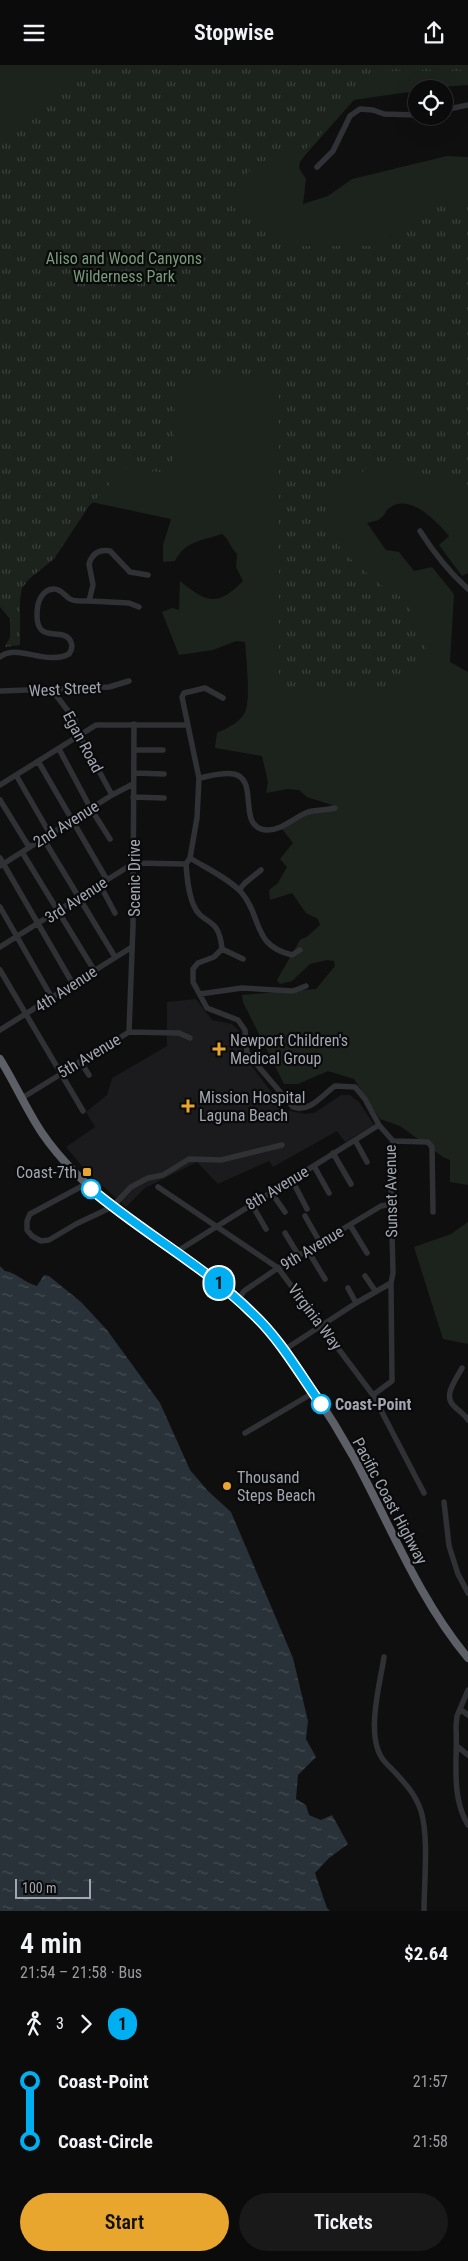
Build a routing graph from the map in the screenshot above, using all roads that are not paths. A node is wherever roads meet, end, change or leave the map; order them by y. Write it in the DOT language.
graph roads {
  1 [pos="468,105"];
  2 [pos="453,108"];
  3 [pos="408,115"];
  4 [pos="317,167"];
  5 [pos="420,531"];
  6 [pos="148,575"];
  7 [pos="468,589"];
  8 [pos="89,601"];
  9 [pos="139,607"];
  10 [pos="0,647"];
  11 [pos="2,655"];
  12 [pos="129,681"];
  13 [pos="52,690"];
  14 [pos="0,691"];
  15 [pos="223,698"];
  16 [pos="134,724"];
  17 [pos="187,725"];
  18 [pos="80,736"];
  19 [pos="58,749"];
  20 [pos="134,750"];
  21 [pos="163,750"];
  22 [pos="38,761"];
  23 [pos="134,773"];
  24 [pos="164,774"];
  25 [pos="16,775"];
  26 [pos="199,778"];
  27 [pos="133,784"];
  28 [pos="0,785"];
  29 [pos="112,795"];
  30 [pos="133,797"];
  31 [pos="164,798"];
  32 [pos="0,800"];
  33 [pos="335,808"];
  34 [pos="91,809"];
  35 [pos="71,821"];
  36 [pos="50,834"];
  37 [pos="44,838"];
  38 [pos="110,839"];
  39 [pos="29,847"];
  40 [pos="22,852"];
  41 [pos="190,858"];
  42 [pos="1,863"];
  43 [pos="134,863"];
  44 [pos="186,863"];
  45 [pos="261,870"];
  46 [pos="107,880"];
  47 [pos="100,885"];
  48 [pos="239,891"];
  49 [pos="80,898"];
  50 [pos="0,907"];
  51 [pos="58,912"];
  52 [pos="115,913"];
  53 [pos="39,923"];
  54 [pos="18,937"];
  55 [pos="0,947"];
  56 [pos="132,947"];
  57 [pos="222,949"];
  58 [pos="300,950"];
  59 [pos="115,957"];
  60 [pos="243,959"];
  61 [pos="0,970"];
  62 [pos="94,970"];
  63 [pos="73,984"];
  64 [pos="306,986"];
  65 [pos="200,994"];
  66 [pos="52,998"];
  67 [pos="26,1014"];
  68 [pos="0,1030"];
  69 [pos="129,1031"];
  70 [pos="190,1038"];
  71 [pos="0,1059"];
  72 [pos="80,1061"];
  73 [pos="61,1073"];
  74 [pos="90,1075"];
  75 [pos="22,1097"];
  76 [pos="84,1111"];
  77 [pos="379,1125"];
  78 [pos="354,1140"];
  79 [pos="393,1141"];
  80 [pos="282,1145"];
  81 [pos="333,1153"];
  82 [pos="367,1162"];
  83 [pos="314,1166"];
  84 [pos="292,1178"];
  85 [pos="86,1184"];
  86 [pos="351,1184"];
  87 [pos="158,1187"];
  88 [pos="271,1192"];
  89 [pos="329,1193"];
  90 [pos="251,1203"];
  91 [pos="392,1203"];
  92 [pos="112,1207"];
  93 [pos="307,1209"];
  94 [pos="285,1212"];
  95 [pos="433,1212"];
  96 [pos="305,1216"];
  97 [pos="216,1225"];
  98 [pos="350,1225"];
  99 [pos="266,1229"];
  100 [pos="285,1233"];
  101 [pos="320,1243"];
  102 [pos="176,1251"];
  103 [pos="308,1251"];
  104 [pos="367,1253"];
  105 [pos="300,1256"];
  106 [pos="278,1268"];
  107 [pos="365,1276"];
  108 [pos="325,1279"];
  109 [pos="391,1283"];
  110 [pos="348,1288"];
  111 [pos="376,1292"];
  112 [pos="238,1300"];
  113 [pos="356,1303"];
  114 [pos="321,1324"];
  115 [pos="284,1350"];
  116 [pos="462,1368"];
  117 [pos="313,1393"];
  118 [pos="373,1395"];
  119 [pos="468,1419"];
  120 [pos="245,1433"];
  121 [pos="424,1493"];
  122 [pos="444,1501"];
  123 [pos="468,1593"];
  124 [pos="384,1657"];
  125 [pos="468,1658"];
  126 [pos="468,1690"];
  127 [pos="460,1709"];
  128 [pos="468,1715"];
  129 [pos="458,1747"];
  130 [pos="468,1755"];
  131 [pos="468,1825"];
  132 [pos="424,1911"];
  1 -- 2 [label="street"];
  3 -- 4 [label="street"];
  5 -- 7 [label="street"];
  6 -- 8 [label="street"];
  8 -- 9 [label="street"];
  8 -- 11 [label="street"];
  10 -- 11 [label="street"];
  12 -- 13 [label="street, West Street"];
  13 -- 14 [label="street, West Street"];
  13 -- 18 [label="street, Egan Road"];
  15 -- 17 [label="street"];
  16 -- 17 [label="street"];
  16 -- 18 [label="street"];
  16 -- 20 [label="street, Scenic Drive"];
  17 -- 26 [label="street"];
  18 -- 19 [label="street"];
  18 -- 29 [label="street, Egan Road"];
  19 -- 22 [label="street"];
  19 -- 34 [label="street"];
  20 -- 21 [label="street"];
  20 -- 23 [label="street, Scenic Drive"];
  22 -- 25 [label="street"];
  22 -- 35 [label="street"];
  23 -- 24 [label="street"];
  23 -- 27 [label="street, Scenic Drive"];
  25 -- 28 [label="street"];
  25 -- 36 [label="street"];
  26 -- 33 [label="street"];
  26 -- 41 [label="street"];
  27 -- 29 [label="street, 2nd Avenue"];
  27 -- 30 [label="street, Scenic Drive"];
  29 -- 34 [label="street, 2nd Avenue"];
  30 -- 31 [label="street"];
  30 -- 43 [label="street, Scenic Drive"];
  32 -- 39 [label="street"];
  34 -- 35 [label="street, 2nd Avenue"];
  34 -- 38 [label="street"];
  35 -- 36 [label="street, 2nd Avenue"];
  35 -- 46 [label="street"];
  36 -- 37 [label="street, 2nd Avenue"];
  37 -- 39 [label="street, 2nd Avenue"];
  37 -- 49 [label="street"];
  39 -- 40 [label="street, 2nd Avenue"];
  40 -- 42 [label="street, 2nd Avenue"];
  40 -- 51 [label="street"];
  41 -- 44 [label="street"];
  41 -- 48 [label="street"];
  42 -- 53 [label="street"];
  43 -- 44 [label="street"];
  43 -- 46 [label="street, 3rd Avenue"];
  43 -- 56 [label="street, Scenic Drive"];
  44 -- 57 [label="street"];
  45 -- 48 [label="street"];
  46 -- 47 [label="street, 3rd Avenue"];
  47 -- 49 [label="street, 3rd Avenue"];
  47 -- 52 [label="street"];
  48 -- 58 [label="street"];
  49 -- 51 [label="street, 3rd Avenue"];
  49 -- 59 [label="street"];
  50 -- 54 [label="street"];
  51 -- 53 [label="street, 3rd Avenue"];
  51 -- 62 [label="street"];
  53 -- 54 [label="street, 3rd Avenue"];
  53 -- 63 [label="street"];
  54 -- 55 [label="street, 3rd Avenue"];
  54 -- 66 [label="street"];
  56 -- 59 [label="street, 4th Avenue"];
  56 -- 69 [label="street, Scenic Drive"];
  57 -- 60 [label="street"];
  57 -- 65 [label="street"];
  59 -- 62 [label="street, 4th Avenue"];
  61 -- 67 [label="street"];
  62 -- 63 [label="street, 4th Avenue"];
  63 -- 66 [label="street, 4th Avenue"];
  64 -- 65 [label="street"];
  65 -- 77 [label="street, Sunset Avenue"];
  66 -- 67 [label="street, 4th Avenue"];
  67 -- 68 [label="street, 4th Avenue"];
  67 -- 73 [label="street"];
  69 -- 70 [label="street, 5th Avenue"];
  69 -- 72 [label="street, 5th Avenue"];
  71 -- 75 [label="highway, Pacific Coast Highway"];
  72 -- 73 [label="street, 5th Avenue"];
  72 -- 74 [label="street"];
  73 -- 75 [label="street, 5th Avenue"];
  73 -- 76 [label="street"];
  75 -- 85 [label="highway, Pacific Coast Highway"];
  77 -- 78 [label="street, 8th Avenue"];
  77 -- 79 [label="street, Sunset Avenue"];
  78 -- 81 [label="street, 8th Avenue"];
  78 -- 82 [label="street"];
  79 -- 91 [label="street, Sunset Avenue"];
  79 -- 95 [label="street"];
  80 -- 92 [label="street"];
  81 -- 83 [label="street, 8th Avenue"];
  81 -- 86 [label="street"];
  83 -- 84 [label="street, 8th Avenue"];
  83 -- 89 [label="street"];
  84 -- 88 [label="street, 8th Avenue"];
  84 -- 93 [label="street"];
  85 -- 92 [label="highway, Pacific Coast Highway"];
  85 -- 92 [label="street"];
  87 -- 97 [label="street, Virginia Way"];
  88 -- 90 [label="street, 8th Avenue"];
  88 -- 94 [label="street"];
  90 -- 97 [label="street, 8th Avenue"];
  90 -- 99 [label="street"];
  91 -- 98 [label="street, 9th Avenue"];
  91 -- 109 [label="street, Sunset Avenue"];
  92 -- 102 [label="highway, Pacific Coast Highway"];
  96 -- 101 [label="street"];
  97 -- 102 [label="street, 8th Avenue"];
  97 -- 106 [label="street, Virginia Way"];
  98 -- 101 [label="street, 9th Avenue"];
  98 -- 104 [label="street"];
  100 -- 105 [label="street"];
  101 -- 103 [label="street, 9th Avenue"];
  102 -- 112 [label="highway, Pacific Coast Highway"];
  103 -- 105 [label="street, 9th Avenue"];
  103 -- 108 [label="street"];
  105 -- 106 [label="street, 9th Avenue"];
  106 -- 112 [label="street, 9th Avenue"];
  106 -- 114 [label="street, Virginia Way"];
  107 -- 111 [label="street"];
  109 -- 111 [label="street"];
  109 -- 118 [label="street, Sunset Avenue"];
  110 -- 113 [label="street"];
  111 -- 113 [label="street"];
  112 -- 115 [label="highway, Pacific Coast Highway"];
  113 -- 114 [label="street"];
  114 -- 115 [label="street"];
  114 -- 118 [label="street, Virginia Way"];
  115 -- 117 [label="highway, Pacific Coast Highway"];
  116 -- 119 [label="street"];
  117 -- 120 [label="street"];
  117 -- 125 [label="highway, Pacific Coast Highway"];
  118 -- 121 [label="street, Virginia Way"];
  122 -- 123 [label="street"];
  124 -- 132 [label="street"];
  126 -- 127 [label="street"];
  127 -- 128 [label="street"];
  127 -- 129 [label="street"];
  129 -- 130 [label="street"];
  129 -- 131 [label="street"];
}
